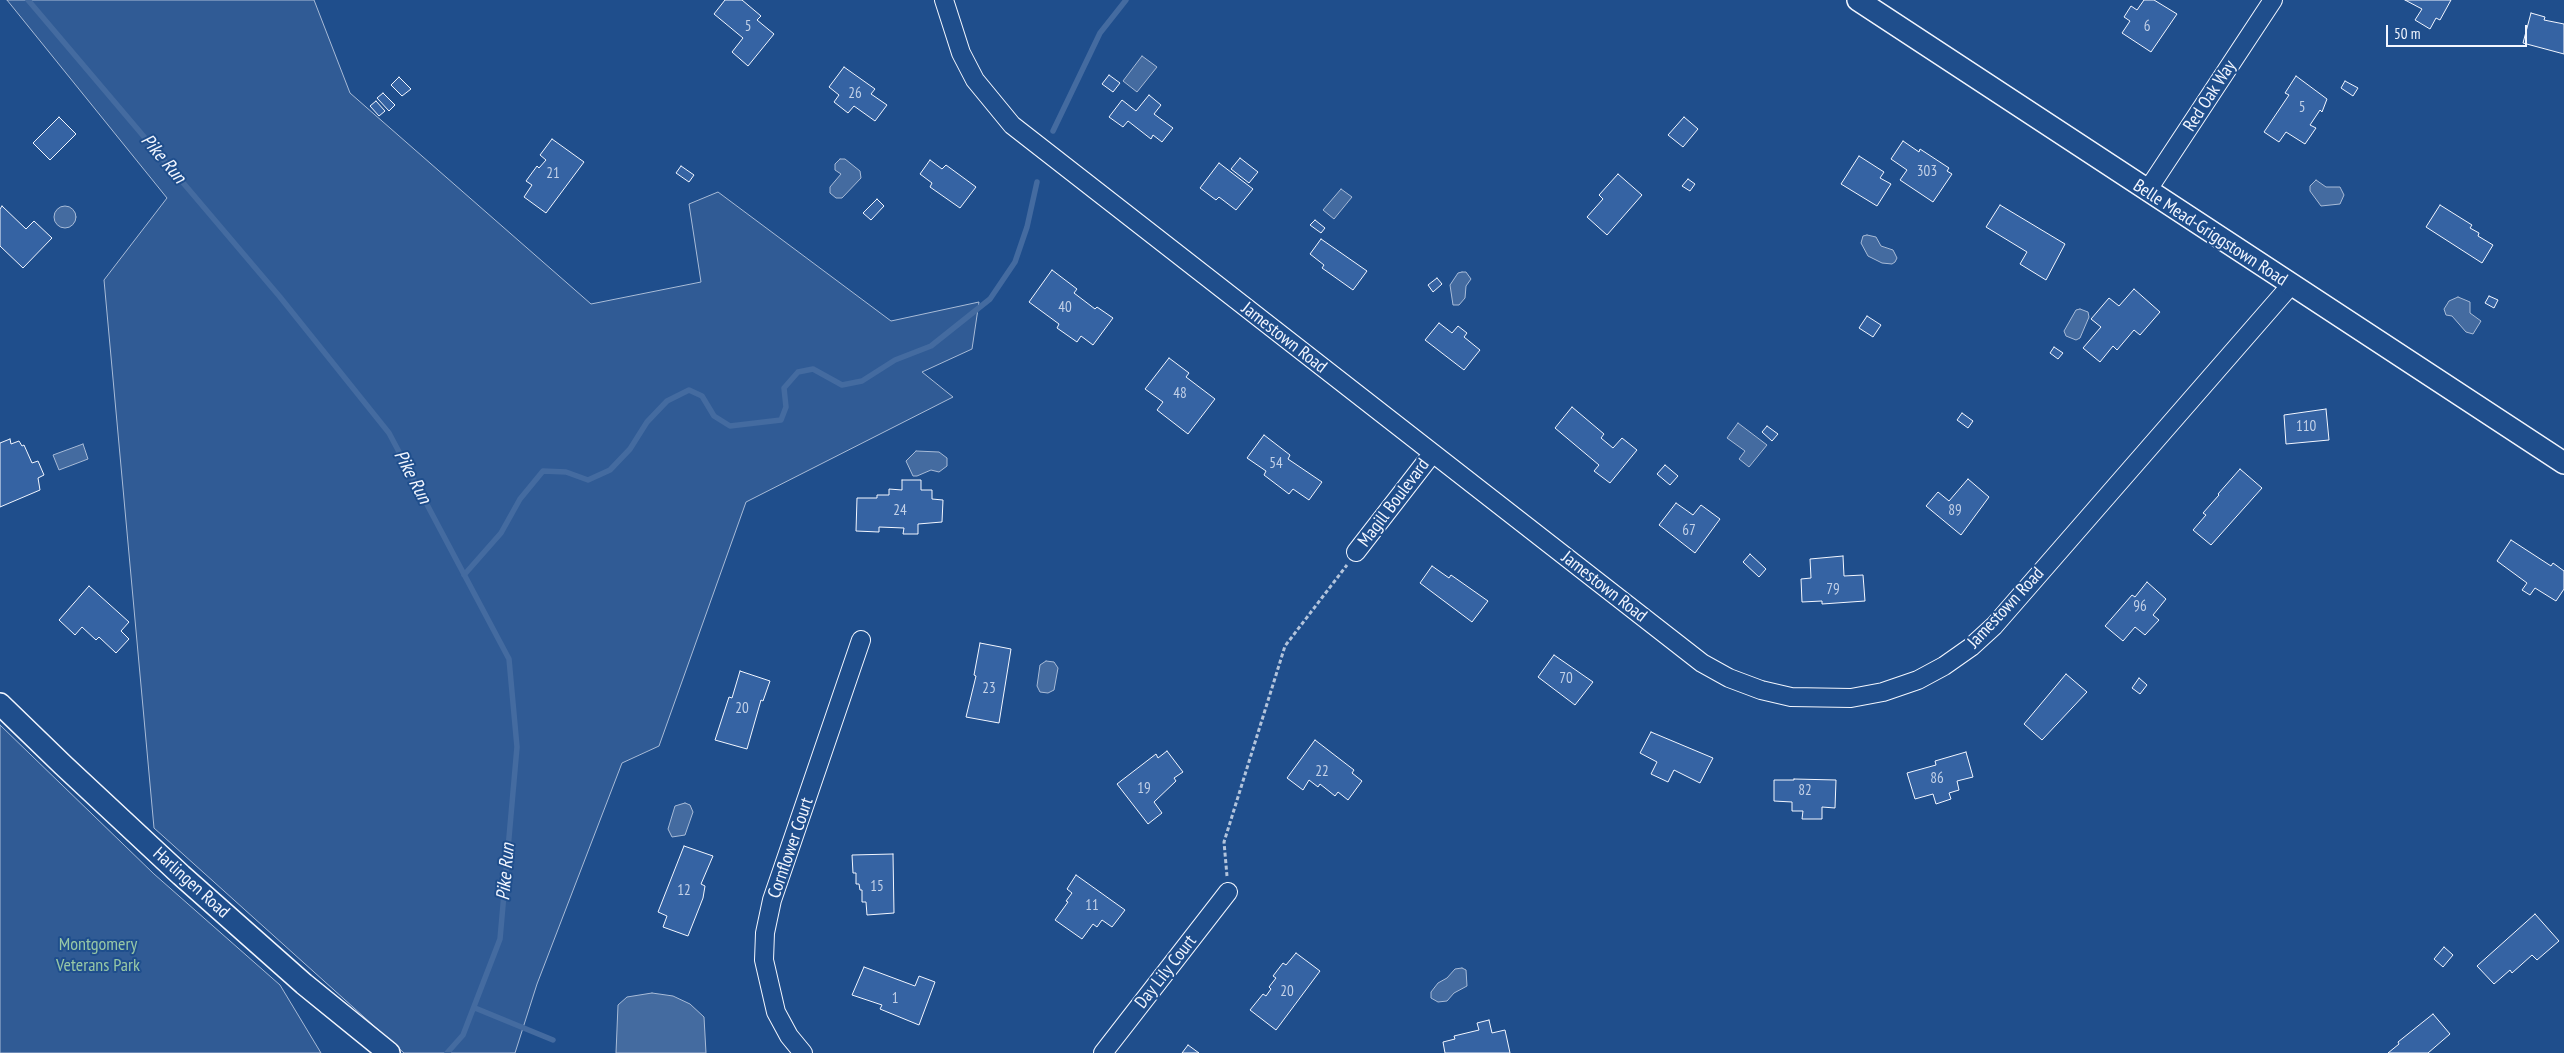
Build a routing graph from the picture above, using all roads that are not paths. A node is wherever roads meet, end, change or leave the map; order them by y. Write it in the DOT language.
graph roads {
  1 [pos="944,0"];
  2 [pos="1858,0"];
  3 [pos="2272,0"];
  4 [pos="2147,191"];
  5 [pos="2291,286"];
  6 [pos="1432,454"];
  7 [pos="2564,463"];
  8 [pos="1356,552"];
  9 [pos="861,640"];
  10 [pos="0,704"];
  11 [pos="1228,892"];
  12 [pos="389,1053"];
  13 [pos="803,1053"];
  14 [pos="1103,1053"];
  1 -- 6 [label="street, Jamestown Road"];
  2 -- 4 [label="street, Belle Mead-Griggstown Road"];
  3 -- 4 [label="street, Red Oak Way"];
  4 -- 5 [label="street, Belle Mead-Griggstown Road"];
  5 -- 6 [label="street, Jamestown Road"];
  5 -- 7 [label="street, Belle Mead-Griggstown Road"];
  6 -- 8 [label="street, Magill Boulevard"];
  9 -- 13 [label="street, Cornflower Court"];
  10 -- 12 [label="street, Harlingen Road"];
  11 -- 14 [label="street, Day Lily Court"];
}
